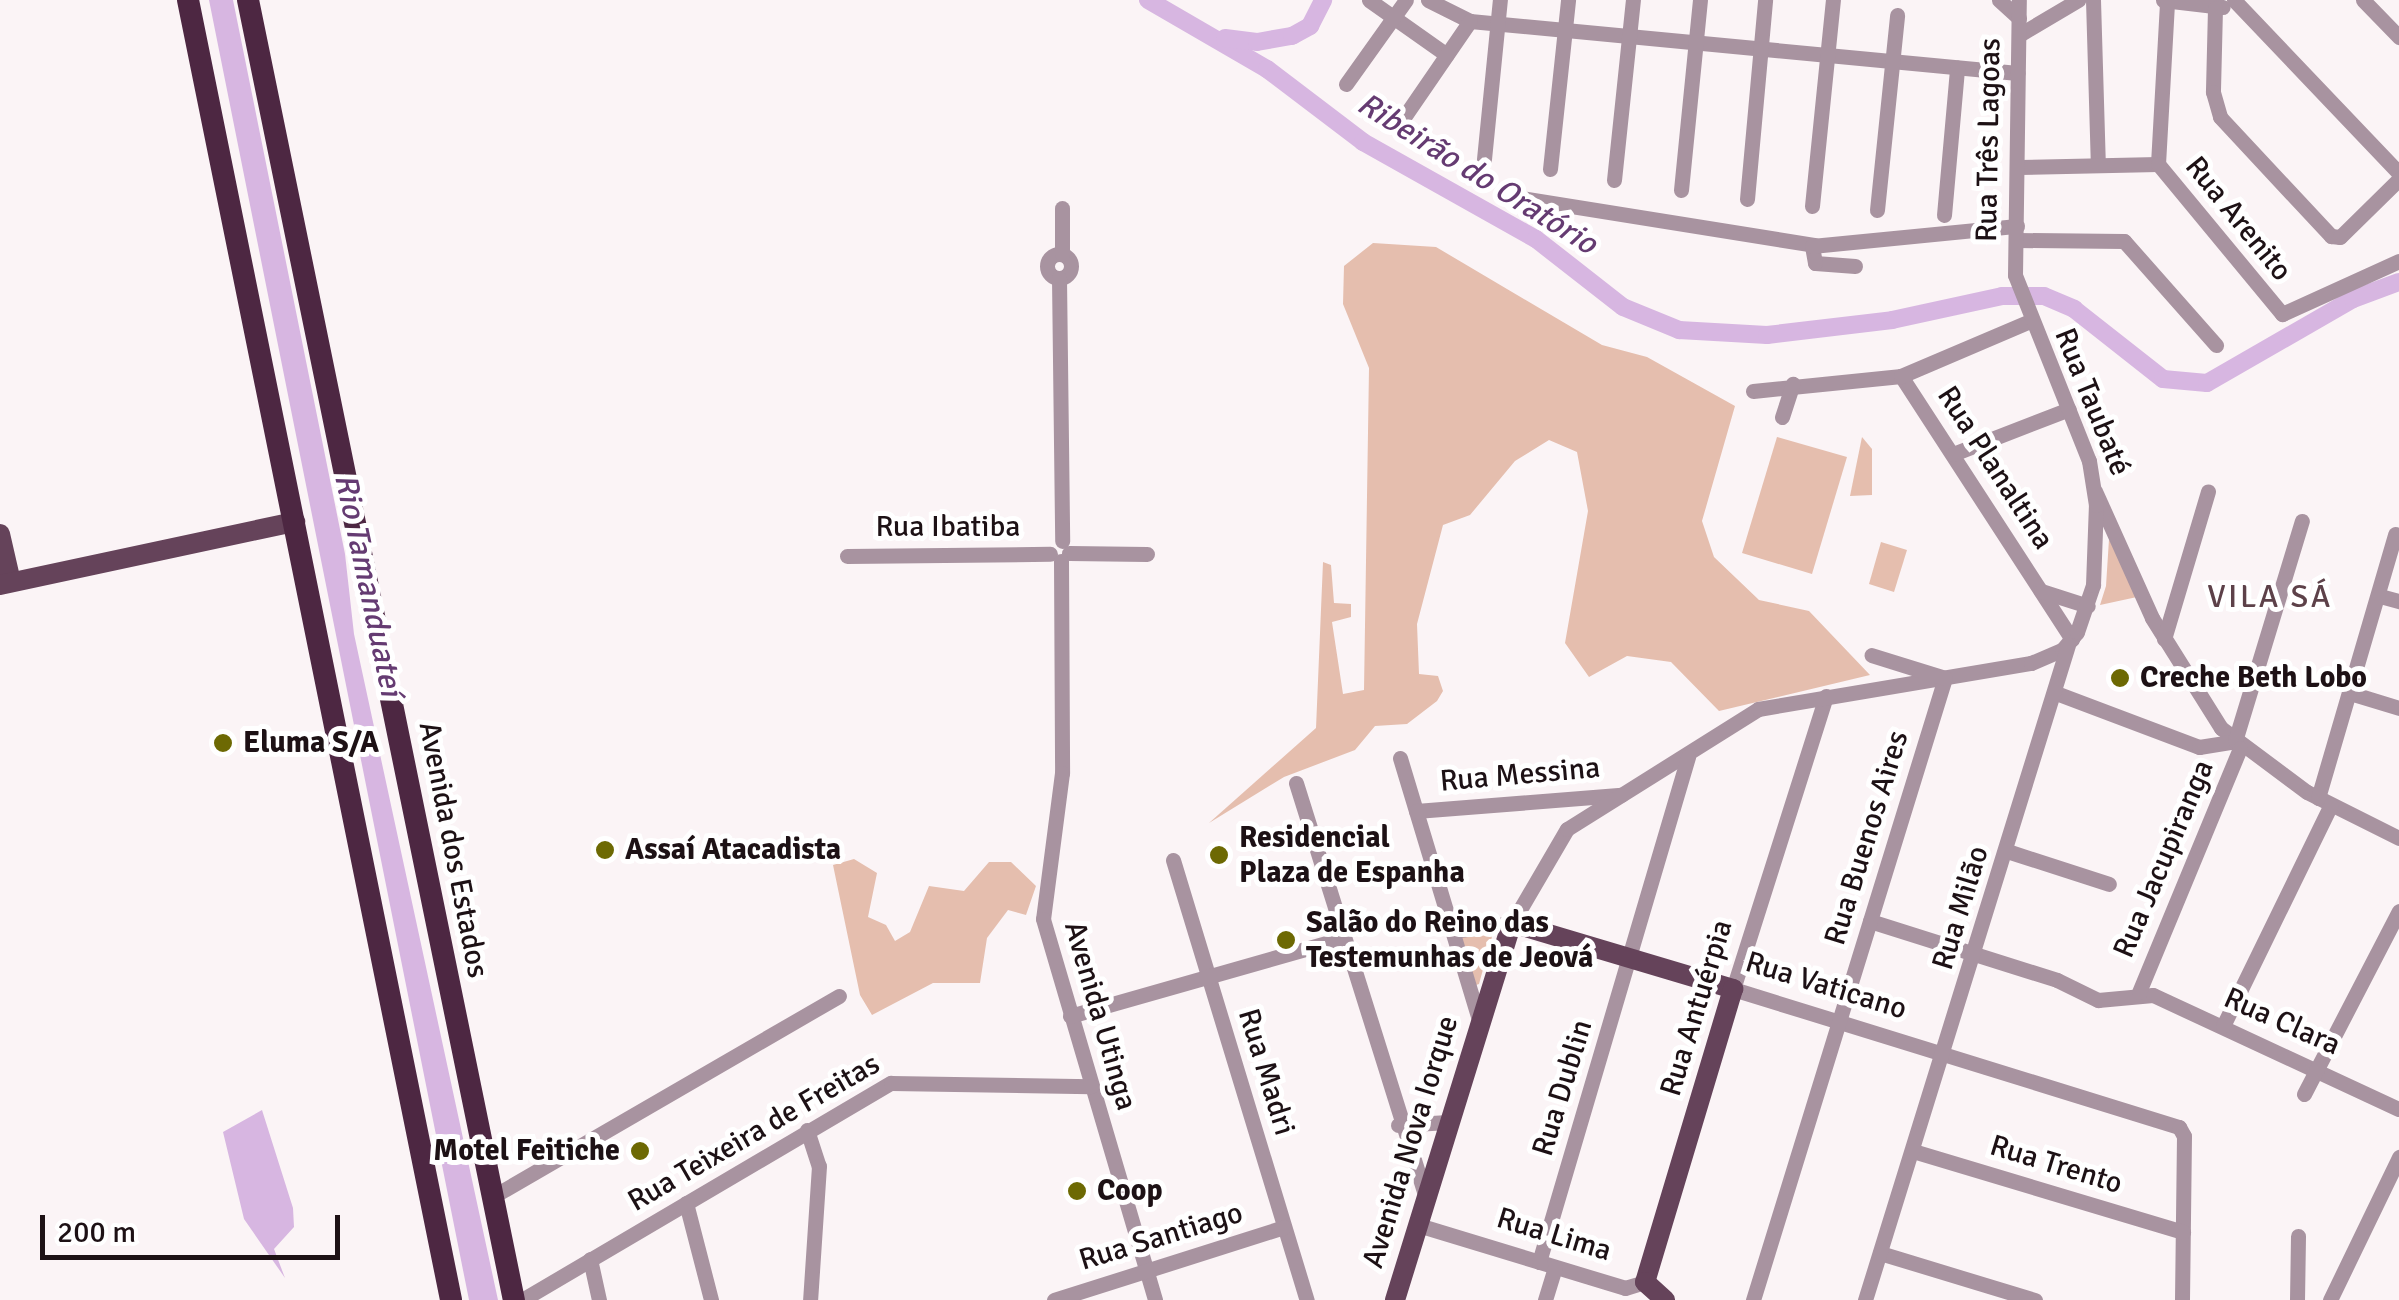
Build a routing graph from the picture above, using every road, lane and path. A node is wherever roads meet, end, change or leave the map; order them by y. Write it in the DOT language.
graph roads {
  1 [pos="188,0"];
  2 [pos="248,0"];
  3 [pos="1369,0"];
  4 [pos="1406,0"];
  5 [pos="1428,0"];
  6 [pos="1500,0"];
  7 [pos="1568,0"];
  8 [pos="1632,0"];
  9 [pos="1700,0"];
  10 [pos="1766,0"];
  11 [pos="1832,0"];
  12 [pos="2000,0"];
  13 [pos="2018,0"];
  14 [pos="2078,0"];
  15 [pos="2093,0"];
  16 [pos="2234,0"];
  17 [pos="2363,0"];
  18 [pos="2165,2"];
  19 [pos="2215,8"];
  20 [pos="1897,15"];
  21 [pos="1394,17"];
  22 [pos="2019,18"];
  23 [pos="1470,21"];
  24 [pos="1498,22"];
  25 [pos="1564,27"];
  26 [pos="1629,34"];
  27 [pos="2019,36"];
  28 [pos="2399,37"];
  29 [pos="1696,41"];
  30 [pos="1761,48"];
  31 [pos="1826,54"];
  32 [pos="1447,55"];
  33 [pos="1892,60"];
  34 [pos="1956,68"];
  35 [pos="2018,74"];
  36 [pos="1346,84"];
  37 [pos="1402,120"];
  38 [pos="1484,159"];
  39 [pos="2098,164"];
  40 [pos="2158,164"];
  41 [pos="2019,166"];
  42 [pos="1550,169"];
  43 [pos="2399,176"];
  44 [pos="1614,180"];
  45 [pos="1681,190"];
  46 [pos="1521,198"];
  47 [pos="1747,198"];
  48 [pos="1812,206"];
  49 [pos="1062,208"];
  50 [pos="1878,210"];
  51 [pos="1944,215"];
  52 [pos="2018,233"];
  53 [pos="1815,245"];
  54 [pos="2399,262"];
  55 [pos="1856,266"];
  56 [pos="2016,281"];
  57 [pos="2030,321"];
  58 [pos="2216,345"];
  59 [pos="1901,376"];
  60 [pos="1793,384"];
  61 [pos="1753,392"];
  62 [pos="2070,409"];
  63 [pos="1782,417"];
  64 [pos="1953,454"];
  65 [pos="2094,489"];
  66 [pos="2208,491"];
  67 [pos="2302,521"];
  68 [pos="295,522"];
  69 [pos="2097,530"];
  70 [pos="0,534"];
  71 [pos="2396,534"];
  72 [pos="2118,542"];
  73 [pos="1060,552"];
  74 [pos="1147,554"];
  75 [pos="847,556"];
  76 [pos="6,584"];
  77 [pos="2041,591"];
  78 [pos="2380,596"];
  79 [pos="2399,602"];
  80 [pos="2088,606"];
  81 [pos="2164,639"];
  82 [pos="2070,642"];
  83 [pos="1871,655"];
  84 [pos="1945,678"];
  85 [pos="2056,693"];
  86 [pos="2350,693"];
  87 [pos="1826,696"];
  88 [pos="2399,708"];
  89 [pos="2238,744"];
  90 [pos="1688,757"];
  91 [pos="1400,758"];
  92 [pos="1296,783"];
  93 [pos="1630,794"];
  94 [pos="2325,801"];
  95 [pos="1416,812"];
  96 [pos="2399,838"];
  97 [pos="2007,851"];
  98 [pos="1174,860"];
  99 [pos="2110,884"];
  100 [pos="2399,910"];
  101 [pos="1870,921"];
  102 [pos="1512,923"];
  103 [pos="1452,932"];
  104 [pos="1342,938"];
  105 [pos="1974,953"];
  106 [pos="1632,959"];
  107 [pos="1208,976"];
  108 [pos="1734,989"];
  109 [pos="2140,992"];
  110 [pos="840,996"];
  111 [pos="1070,1016"];
  112 [pos="1479,1020"];
  113 [pos="1839,1022"];
  114 [pos="2224,1026"];
  115 [pos="1945,1054"];
  116 [pos="2318,1068"];
  117 [pos="1091,1086"];
  118 [pos="2304,1094"];
  119 [pos="2399,1109"];
  120 [pos="1448,1122"];
  121 [pos="1398,1125"];
  122 [pos="807,1130"];
  123 [pos="1914,1151"];
  124 [pos="2399,1157"];
  125 [pos="492,1197"];
  126 [pos="1426,1197"];
  127 [pos="686,1203"];
  128 [pos="1418,1225"];
  129 [pos="1284,1227"];
  130 [pos="2183,1232"];
  131 [pos="2298,1236"];
  132 [pos="1880,1253"];
  133 [pos="590,1260"];
  134 [pos="1547,1264"];
  135 [pos="1146,1270"];
  136 [pos="1644,1282"];
  137 [pos="451,1300"];
  138 [pos="514,1300"];
  139 [pos="522,1300"];
  140 [pos="599,1300"];
  141 [pos="710,1300"];
  142 [pos="810,1300"];
  143 [pos="1054,1300"];
  144 [pos="1155,1300"];
  145 [pos="1307,1300"];
  146 [pos="1396,1300"];
  147 [pos="1545,1300"];
  148 [pos="1665,1300"];
  149 [pos="1752,1300"];
  150 [pos="1865,1300"];
  151 [pos="2035,1300"];
  152 [pos="2182,1300"];
  153 [pos="2297,1300"];
  154 [pos="2330,1300"];
  1 -- 68 [label="highway"];
  2 -- 125 [label="highway, Avenida dos Estados"];
  3 -- 21 [label="street"];
  4 -- 21 [label="street"];
  5 -- 23 [label="street"];
  6 -- 24 [label="street"];
  7 -- 25 [label="street"];
  8 -- 26 [label="street"];
  9 -- 29 [label="street"];
  10 -- 30 [label="street"];
  11 -- 31 [label="street"];
  12 -- 22 [label="street"];
  13 -- 22 [label="street, Rua Três Lagoas"];
  14 -- 27 [label="street"];
  15 -- 39 [label="street"];
  16 -- 19 [label="street"];
  16 -- 43 [label="street"];
  17 -- 28 [label="street"];
  18 -- 19 [label="street"];
  18 -- 40 [label="street"];
  19 -- 43 [label="street"];
  20 -- 33 [label="street"];
  21 -- 32 [label="street"];
  21 -- 36 [label="street"];
  22 -- 27 [label="street, Rua Três Lagoas"];
  23 -- 24 [label="street"];
  23 -- 32 [label="street"];
  24 -- 25 [label="street"];
  24 -- 38 [label="street"];
  25 -- 26 [label="street"];
  25 -- 42 [label="street"];
  26 -- 29 [label="street"];
  26 -- 44 [label="street"];
  27 -- 35 [label="street, Rua Três Lagoas"];
  29 -- 30 [label="street"];
  29 -- 45 [label="street"];
  30 -- 31 [label="street"];
  30 -- 47 [label="street"];
  31 -- 33 [label="street"];
  31 -- 48 [label="street"];
  32 -- 37 [label="street"];
  33 -- 34 [label="street"];
  33 -- 50 [label="street"];
  34 -- 35 [label="street"];
  34 -- 51 [label="street"];
  35 -- 41 [label="street, Rua Três Lagoas"];
  39 -- 40 [label="street, Rua Arenito"];
  39 -- 41 [label="street, Rua Arenito"];
  40 -- 54 [label="street, Rua Arenito"];
  41 -- 52 [label="street, Rua Três Lagoas"];
  46 -- 53 [label="street"];
  49 -- 73 [label="street, Avenida Utinga"];
  52 -- 53 [label="street"];
  52 -- 56 [label="street, Rua Três Lagoas"];
  52 -- 58 [label="street"];
  53 -- 55 [label="street"];
  56 -- 57 [label="street, Rua Taubaté"];
  57 -- 59 [label="street"];
  57 -- 62 [label="street, Rua Taubaté"];
  59 -- 60 [label="street"];
  59 -- 64 [label="street, Rua Planaltina"];
  60 -- 61 [label="street"];
  60 -- 63 [label="street"];
  62 -- 64 [label="street"];
  62 -- 65 [label="street, Rua Taubaté"];
  64 -- 77 [label="street, Rua Planaltina"];
  65 -- 69 [label="street, Rua Milão"];
  65 -- 72 [label="street, Rua Taubaté"];
  66 -- 81 [label="street"];
  67 -- 89 [label="street, Rua Jacupiranga"];
  68 -- 76 [label="main road"];
  68 -- 137 [label="highway"];
  69 -- 72 [label="street"];
  69 -- 80 [label="street, Rua Milão"];
  70 -- 76 [label="main road"];
  71 -- 78 [label="street"];
  72 -- 81 [label="street, Rua Taubaté"];
  73 -- 74 [label="street, Rua Ibatiba"];
  73 -- 75 [label="street, Rua Ibatiba"];
  73 -- 111 [label="street, Avenida Utinga"];
  77 -- 80 [label="street, Rua Planaltina"];
  77 -- 82 [label="street, Rua Planaltina"];
  78 -- 79 [label="street"];
  78 -- 86 [label="street"];
  80 -- 82 [label="street, Rua Milão"];
  81 -- 89 [label="street, Rua Taubaté"];
  82 -- 84 [label="street"];
  82 -- 85 [label="street, Rua Milão"];
  83 -- 84 [label="street"];
  84 -- 87 [label="street"];
  84 -- 101 [label="street, Rua Buenos Aires"];
  85 -- 89 [label="street"];
  85 -- 97 [label="street, Rua Milão"];
  86 -- 88 [label="street"];
  86 -- 94 [label="street"];
  87 -- 90 [label="street"];
  87 -- 108 [label="street, Rua Antuérpia"];
  89 -- 94 [label="street, Rua Taubaté"];
  89 -- 109 [label="street, Rua Jacupiranga"];
  90 -- 93 [label="street"];
  90 -- 106 [label="street, Rua Dublin"];
  91 -- 95 [label="street"];
  92 -- 104 [label="street"];
  93 -- 95 [label="street, Rua Messina"];
  93 -- 102 [label="street, Avenida Nova Iorque"];
  94 -- 96 [label="street, Rua Taubaté"];
  94 -- 114 [label="street"];
  95 -- 103 [label="street"];
  97 -- 99 [label="street"];
  97 -- 105 [label="street, Rua Milão"];
  98 -- 107 [label="street, Rua Madri"];
  100 -- 116 [label="street"];
  101 -- 105 [label="street"];
  101 -- 113 [label="street, Rua Buenos Aires"];
  102 -- 103 [label="street, Rua Vaticano"];
  102 -- 106 [label="main road, Rua Vaticano"];
  102 -- 112 [label="main road, Avenida Nova Iorque"];
  103 -- 112 [label="street"];
  104 -- 107 [label="street"];
  104 -- 121 [label="street"];
  105 -- 109 [label="street"];
  105 -- 115 [label="street, Rua Milão"];
  106 -- 108 [label="main road, Rua Vaticano"];
  106 -- 134 [label="street, Rua Dublin"];
  107 -- 111 [label="street"];
  107 -- 129 [label="street, Rua Madri"];
  108 -- 113 [label="street, Rua Vaticano"];
  108 -- 136 [label="main road, Rua Antuérpia"];
  109 -- 114 [label="street, Rua Clara"];
  110 -- 125 [label="street"];
  111 -- 117 [label="street, Avenida Utinga"];
  112 -- 120 [label="main road, Avenida Nova Iorque"];
  113 -- 115 [label="street, Rua Vaticano"];
  113 -- 149 [label="street, Rua Buenos Aires"];
  114 -- 116 [label="street, Rua Clara"];
  115 -- 123 [label="street, Rua Milão"];
  115 -- 130 [label="street, Rua Vaticano"];
  116 -- 118 [label="street"];
  116 -- 119 [label="street, Rua Clara"];
  117 -- 122 [label="street, Rua Teixeira de Freitas"];
  117 -- 135 [label="street, Avenida Utinga"];
  120 -- 121 [label="street"];
  120 -- 126 [label="main road, Avenida Nova Iorque"];
  121 -- 126 [label="street"];
  122 -- 127 [label="street, Rua Teixeira de Freitas"];
  122 -- 142 [label="street"];
  123 -- 130 [label="street, Rua Trento"];
  123 -- 132 [label="street, Rua Milão"];
  124 -- 154 [label="street"];
  125 -- 138 [label="highway, Avenida dos Estados"];
  126 -- 128 [label="main road, Avenida Nova Iorque"];
  127 -- 133 [label="street, Rua Teixeira de Freitas"];
  127 -- 141 [label="street"];
  128 -- 134 [label="street, Rua Lima"];
  128 -- 146 [label="main road, Avenida Nova Iorque"];
  129 -- 135 [label="street, Rua Santiago"];
  129 -- 145 [label="street, Rua Madri"];
  130 -- 152 [label="street"];
  131 -- 153 [label="street"];
  132 -- 150 [label="street, Rua Milão"];
  132 -- 151 [label="street"];
  133 -- 139 [label="street, Rua Teixeira de Freitas"];
  133 -- 140 [label="street"];
  134 -- 136 [label="street, Rua Lima"];
  134 -- 147 [label="street, Rua Dublin"];
  135 -- 143 [label="street, Rua Santiago"];
  135 -- 144 [label="street, Avenida Utinga"];
  136 -- 148 [label="main road, Rua Lima"];
}
